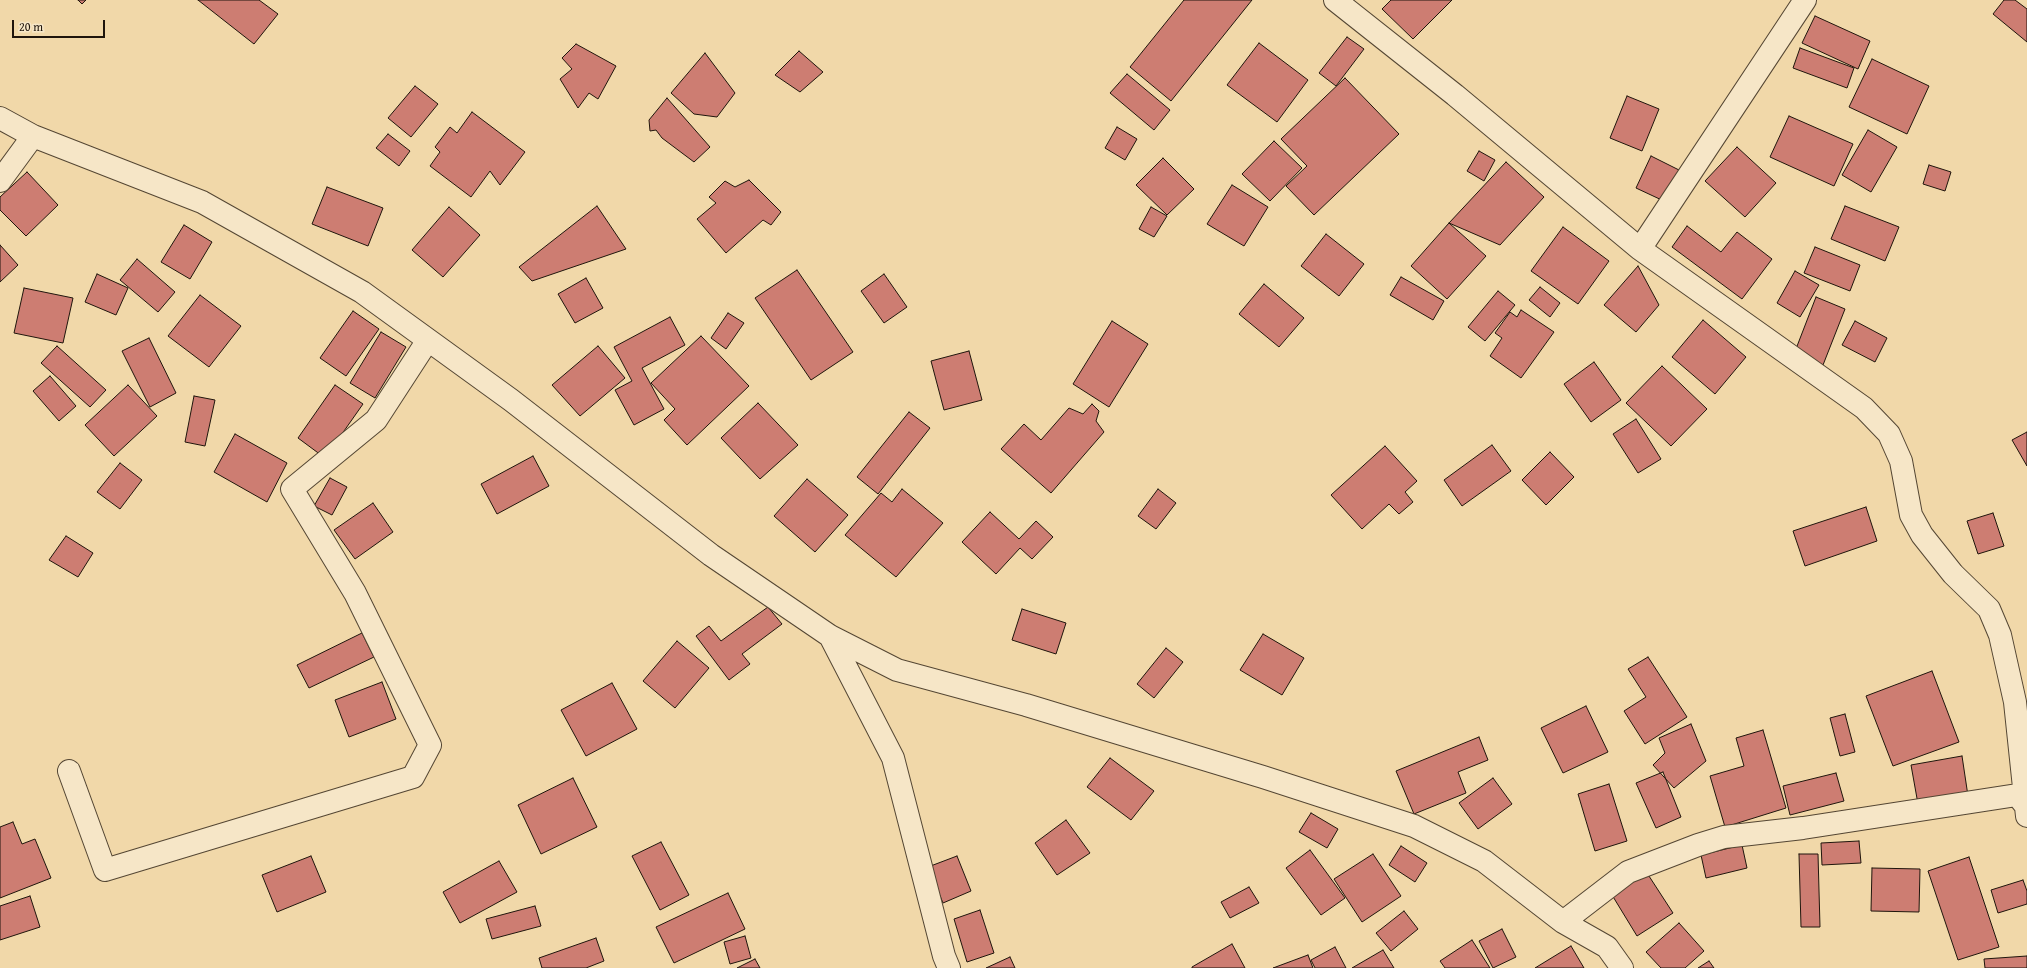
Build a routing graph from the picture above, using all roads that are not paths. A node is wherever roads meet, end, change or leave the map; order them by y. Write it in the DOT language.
graph roads {
  1 [pos="1335,0"];
  2 [pos="1805,0"];
  3 [pos="0,118"];
  4 [pos="33,136"];
  5 [pos="0,181"];
  6 [pos="1640,249"];
  7 [pos="428,340"];
  8 [pos="830,636"];
  9 [pos="69,771"];
  10 [pos="2026,810"];
  11 [pos="1563,922"];
  12 [pos="949,968"];
  13 [pos="1622,968"];
  1 -- 6 [label="street"];
  2 -- 6 [label="street"];
  3 -- 4 [label="street"];
  4 -- 5 [label="street"];
  4 -- 7 [label="street"];
  6 -- 10 [label="street"];
  7 -- 8 [label="street"];
  7 -- 9 [label="street"];
  8 -- 11 [label="street"];
  8 -- 12 [label="street"];
  10 -- 11 [label="street"];
  11 -- 13 [label="street"];
}
